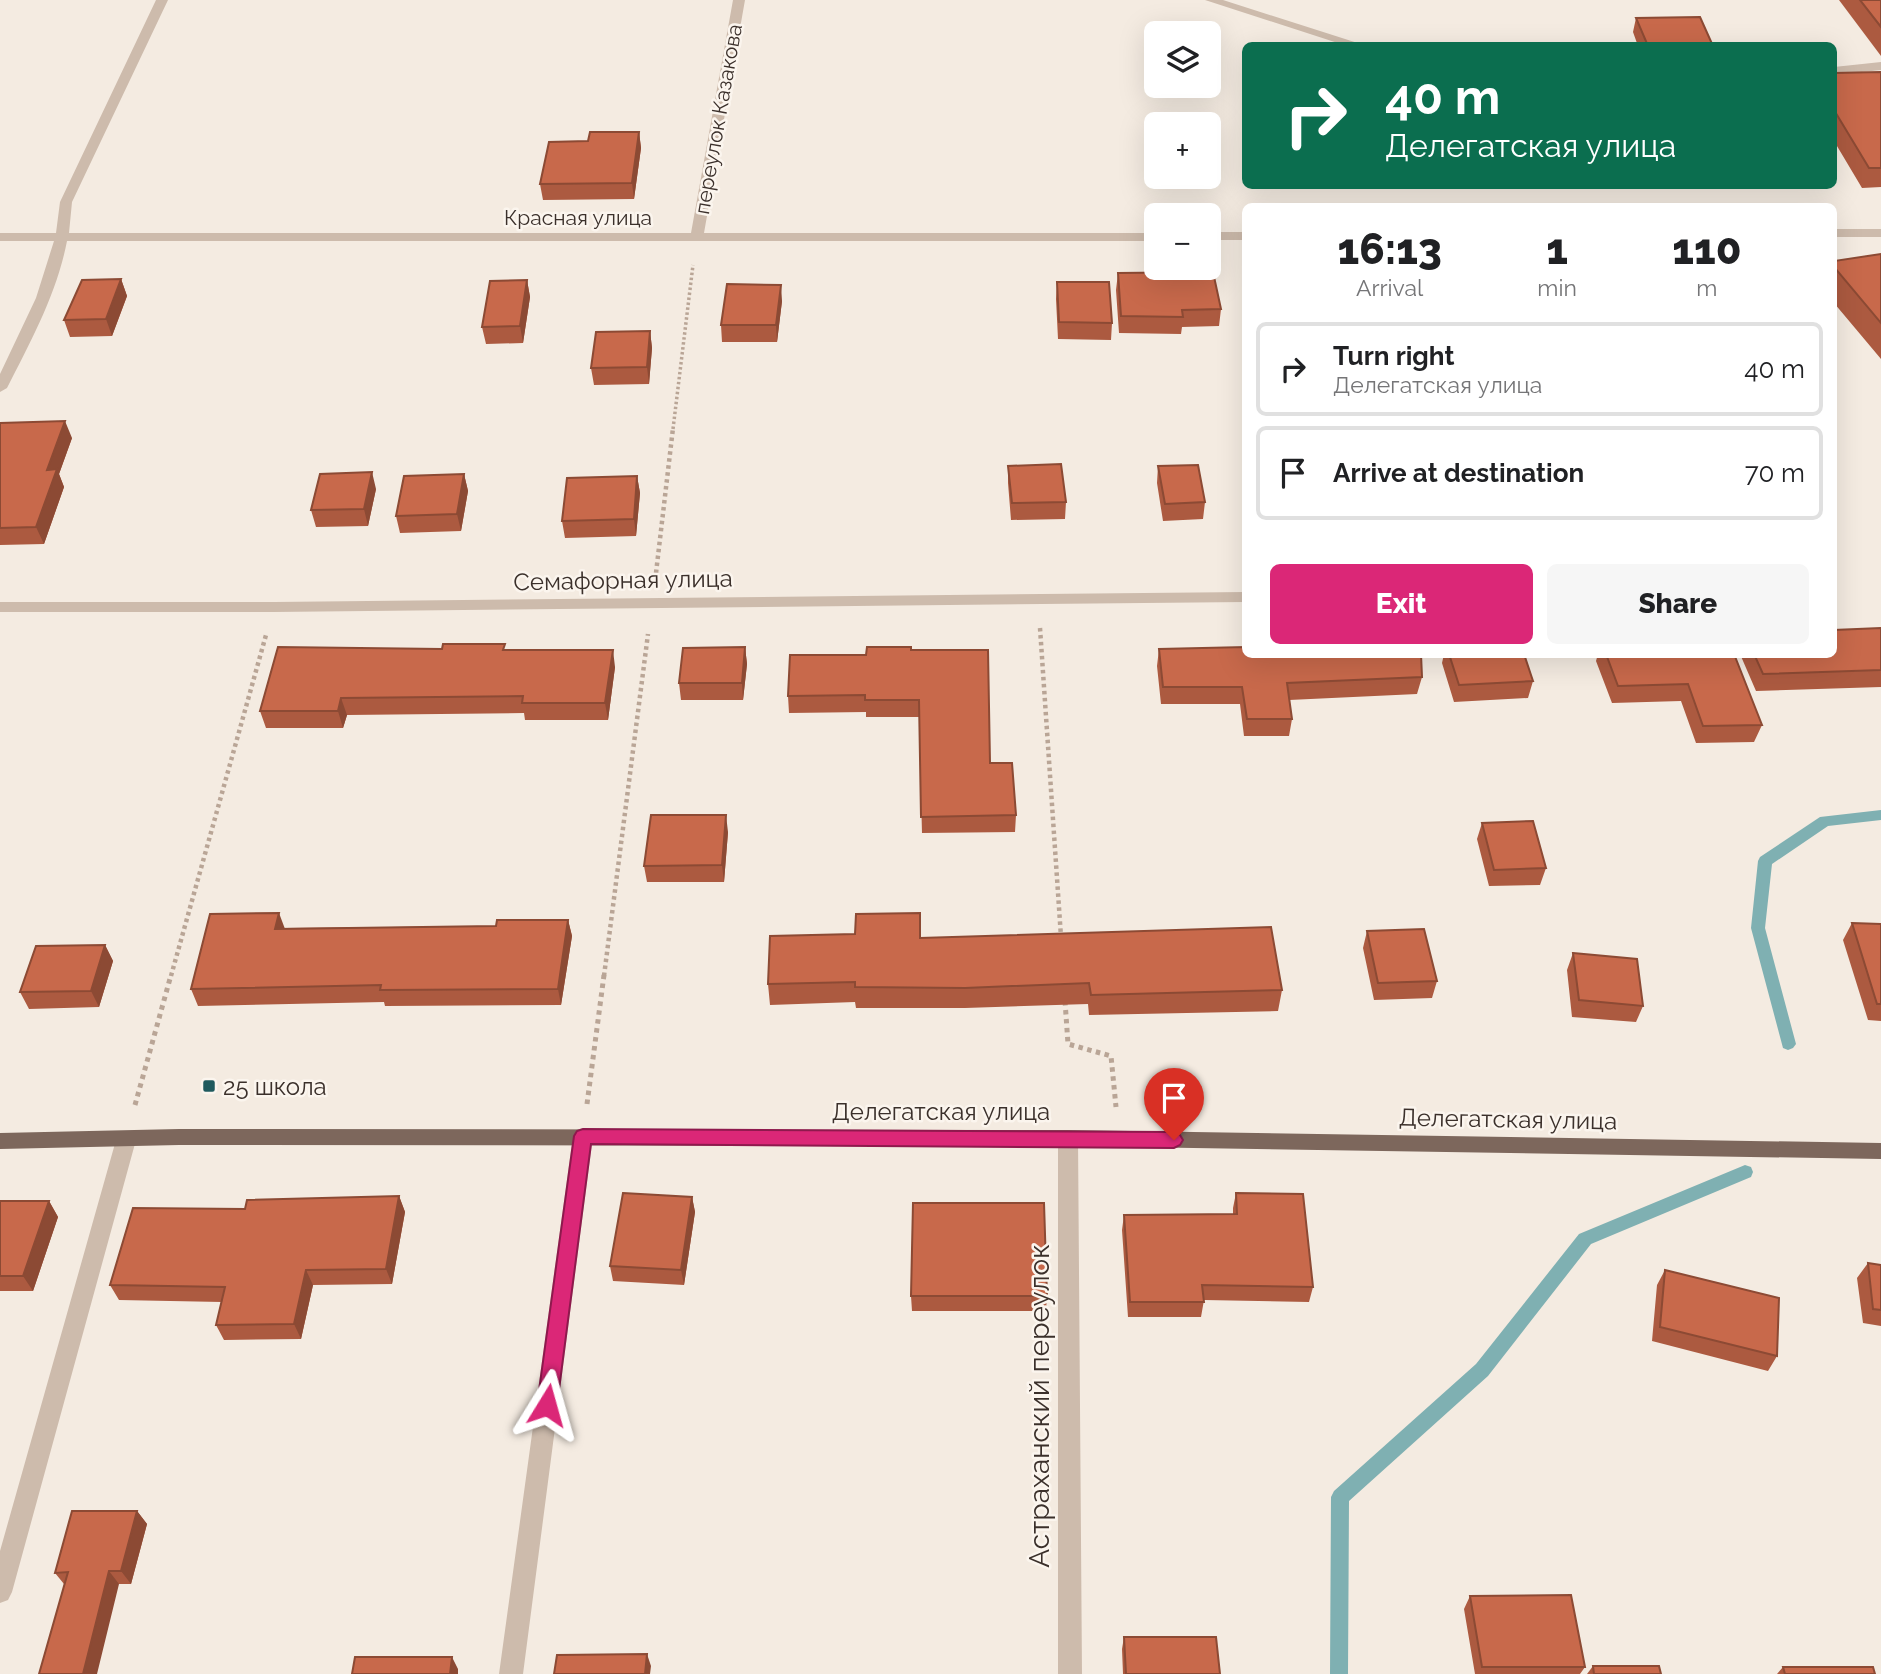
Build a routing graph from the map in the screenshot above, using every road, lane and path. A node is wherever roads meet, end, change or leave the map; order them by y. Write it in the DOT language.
graph roads {
  1 [pos="162,0"];
  2 [pos="739,0"];
  3 [pos="1211,0"];
  4 [pos="1348,42"];
  5 [pos="1881,66"];
  6 [pos="1837,71"];
  7 [pos="1837,233"];
  8 [pos="1881,233"];
  9 [pos="65,236"];
  10 [pos="1144,236"];
  11 [pos="1221,236"];
  12 [pos="1242,236"];
  13 [pos="0,237"];
  14 [pos="696,239"];
  15 [pos="0,388"];
  16 [pos="1242,597"];
  17 [pos="1038,599"];
  18 [pos="652,603"];
  19 [pos="0,607"];
  20 [pos="274,607"];
  21 [pos="1062,946"];
  22 [pos="1064,988"];
  23 [pos="583,1136"];
  24 [pos="1068,1138"];
  25 [pos="1119,1139"];
  26 [pos="126,1140"];
  27 [pos="0,1141"];
  28 [pos="1881,1151"];
  29 [pos="0,1592"];
  30 [pos="511,1674"];
  31 [pos="1070,1674"];
  1 -- 9 [label="street"];
  2 -- 14 [label="street, переулок Казакова"];
  3 -- 4 [label="street"];
  5 -- 6 [label="street"];
  7 -- 8 [label="street"];
  9 -- 13 [label="street, Красная улица"];
  9 -- 14 [label="street, Красная улица"];
  9 -- 15 [label="street"];
  10 -- 14 [label="street, Красная улица"];
  11 -- 12 [label="street"];
  14 -- 18 [label="path"];
  16 -- 17 [label="street, Семафорная улица"];
  17 -- 18 [label="street, Семафорная улица"];
  17 -- 21 [label="path"];
  18 -- 20 [label="street, Семафорная улица"];
  18 -- 23 [label="path"];
  19 -- 20 [label="street, Семафорная улица"];
  20 -- 26 [label="path"];
  22 -- 25 [label="path"];
  23 -- 24 [label="main road, Делегатская улица"];
  23 -- 26 [label="main road, Делегатская улица"];
  23 -- 30 [label="street"];
  24 -- 25 [label="main road, Делегатская улица"];
  24 -- 31 [label="street, Астраханский переулок"];
  25 -- 28 [label="main road, Делегатская улица"];
  26 -- 27 [label="main road, Делегатская улица"];
  26 -- 29 [label="street"];
}
